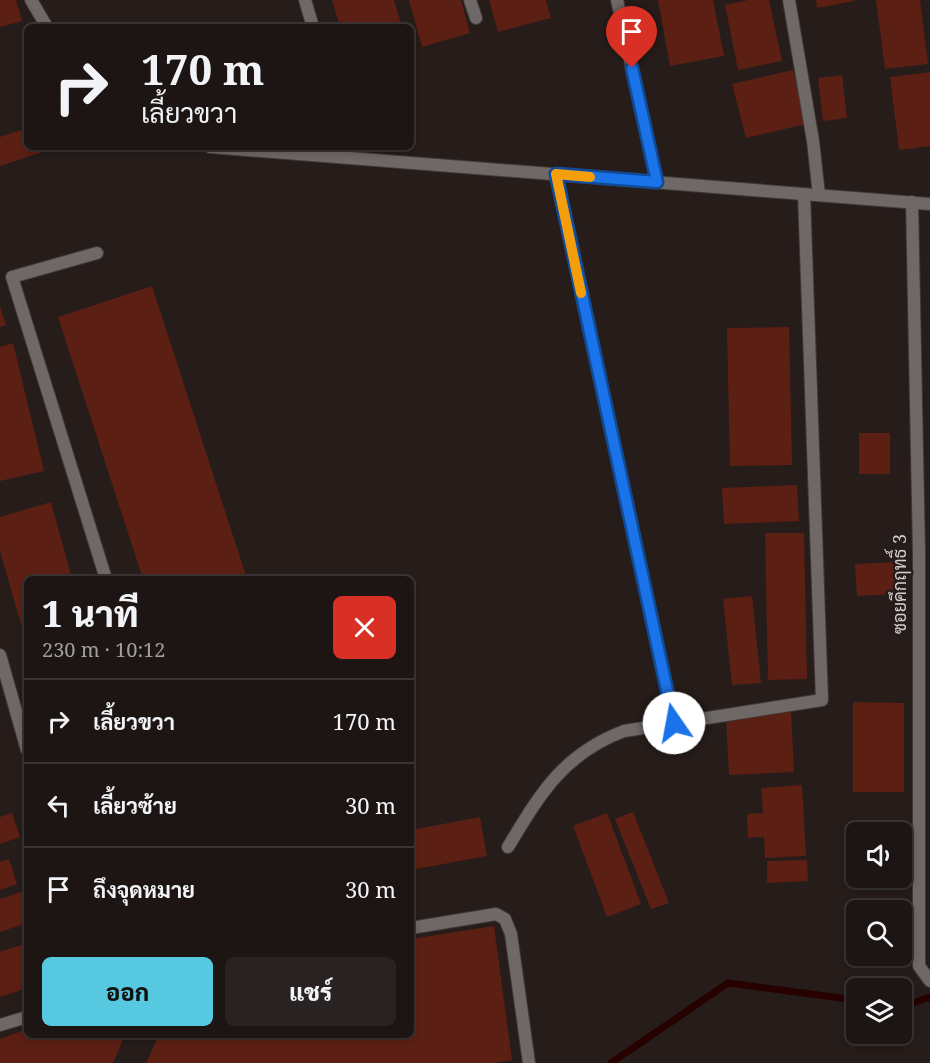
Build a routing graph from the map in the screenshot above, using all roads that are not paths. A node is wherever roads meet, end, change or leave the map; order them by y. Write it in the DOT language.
graph roads {
  1 [pos="31,0"];
  2 [pos="305,0"];
  3 [pos="470,0"];
  4 [pos="617,0"];
  5 [pos="789,0"];
  6 [pos="476,18"];
  7 [pos="45,24"];
  8 [pos="313,24"];
  9 [pos="281,150"];
  10 [pos="352,153"];
  11 [pos="556,174"];
  12 [pos="657,182"];
  13 [pos="804,194"];
  14 [pos="819,195"];
  15 [pos="912,202"];
  16 [pos="930,204"];
  17 [pos="97,253"];
  18 [pos="105,576"];
  19 [pos="0,655"];
  20 [pos="674,723"];
  21 [pos="24,739"];
  22 [pos="508,847"];
  23 [pos="414,928"];
  24 [pos="930,981"];
  25 [pos="24,1018"];
  26 [pos="0,1025"];
  27 [pos="529,1063"];
  1 -- 7 [label="street"];
  2 -- 8 [label="street"];
  3 -- 6 [label="street"];
  4 -- 12 [label="street"];
  5 -- 14 [label="street"];
  9 -- 10 [label="street"];
  10 -- 11 [label="street"];
  11 -- 12 [label="street"];
  11 -- 20 [label="street"];
  12 -- 13 [label="street"];
  13 -- 14 [label="street"];
  13 -- 20 [label="street"];
  14 -- 15 [label="street"];
  15 -- 16 [label="street"];
  15 -- 24 [label="street, ซอยคึกฤทธิ์ 3"];
  17 -- 18 [label="street"];
  19 -- 21 [label="street"];
  20 -- 22 [label="street"];
  23 -- 27 [label="street"];
  25 -- 26 [label="street"];
}
